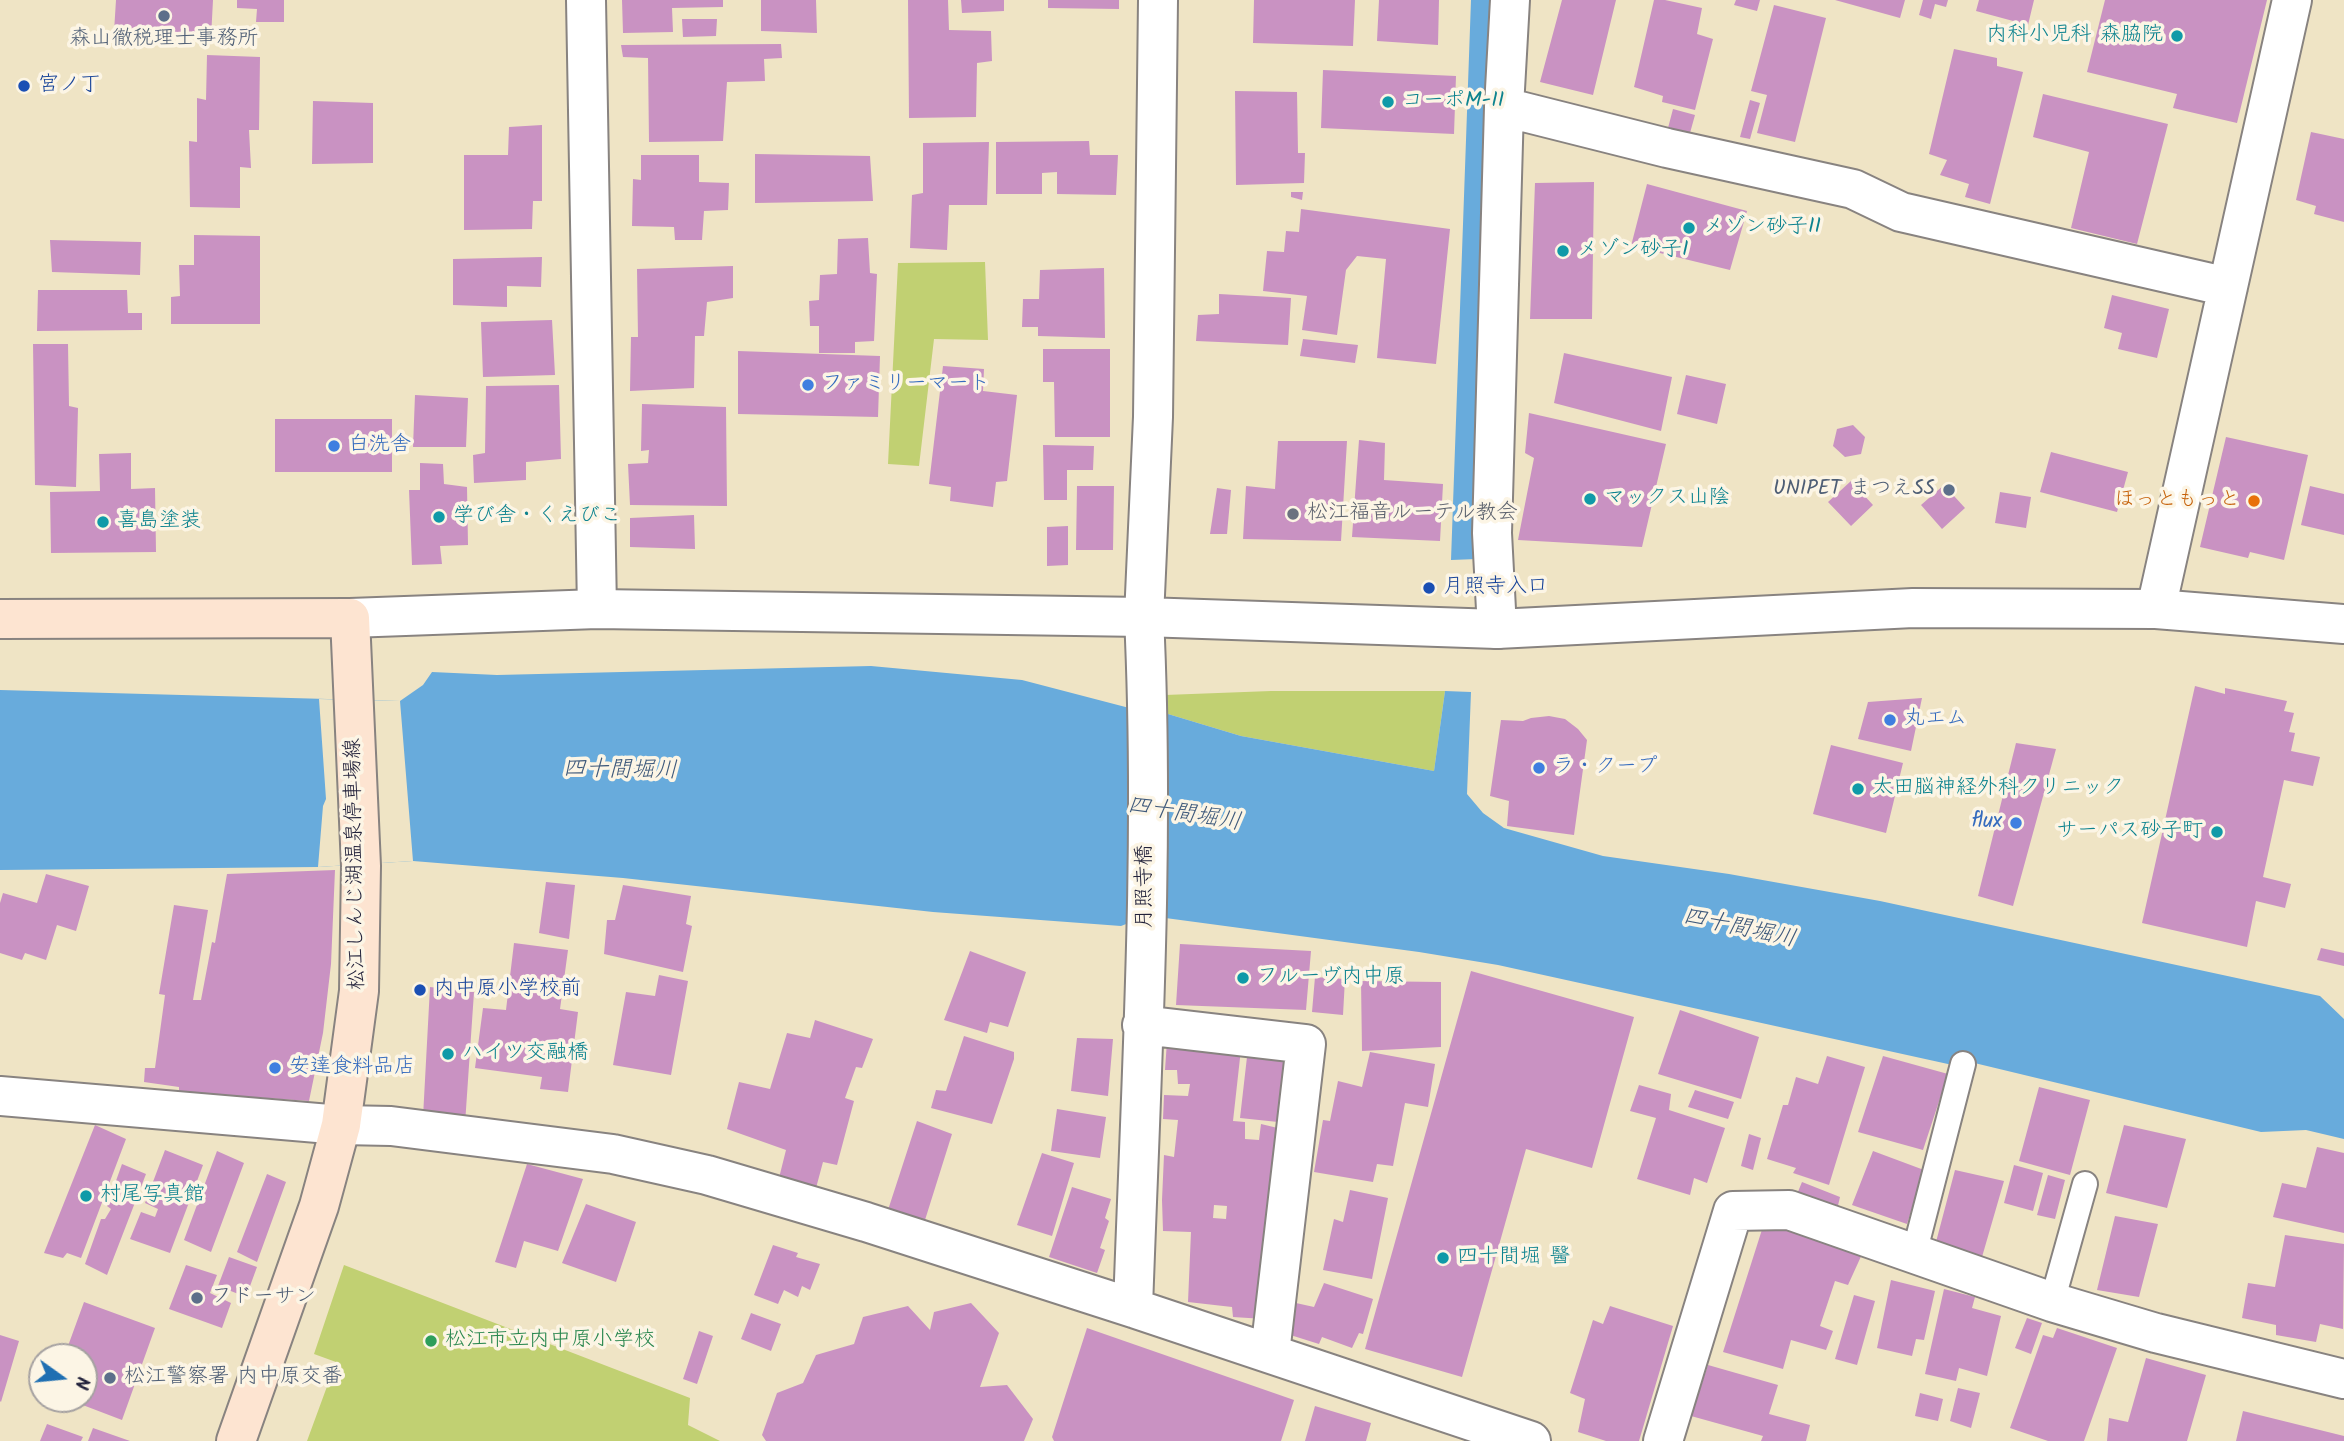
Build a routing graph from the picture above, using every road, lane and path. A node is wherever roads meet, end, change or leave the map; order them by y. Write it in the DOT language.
graph roads {
  1 [pos="586,0"];
  2 [pos="1158,0"];
  3 [pos="1510,0"];
  4 [pos="2292,0"];
  5 [pos="1504,107"];
  6 [pos="2228,287"];
  7 [pos="597,609"];
  8 [pos="2156,609"];
  9 [pos="1144,617"];
  10 [pos="350,618"];
  11 [pos="0,619"];
  12 [pos="2344,624"];
  13 [pos="1497,629"];
  14 [pos="1142,1025"];
  15 [pos="1963,1064"];
  16 [pos="0,1096"];
  17 [pos="341,1125"];
  18 [pos="2085,1184"];
  19 [pos="1914,1254"];
  20 [pos="2052,1302"];
  21 [pos="1133,1308"];
  22 [pos="1270,1353"];
  23 [pos="2344,1379"];
  24 [pos="236,1441"];
  25 [pos="1531,1441"];
  26 [pos="1663,1441"];
  1 -- 7 [label="street"];
  2 -- 9 [label="street, 月照寺橋"];
  3 -- 5 [label="street"];
  4 -- 6 [label="street"];
  5 -- 6 [label="street"];
  5 -- 13 [label="street"];
  6 -- 8 [label="street"];
  7 -- 9 [label="street"];
  7 -- 10 [label="street"];
  8 -- 12 [label="street"];
  8 -- 13 [label="street"];
  9 -- 13 [label="street"];
  9 -- 14 [label="street, 月照寺橋"];
  10 -- 11 [label="main road"];
  10 -- 17 [label="main road, 松江しんじ湖温泉停車場線"];
  14 -- 21 [label="street, 月照寺橋"];
  14 -- 22 [label="street"];
  15 -- 19 [label="lane"];
  16 -- 17 [label="street"];
  17 -- 21 [label="street"];
  17 -- 24 [label="main road, 松江しんじ湖温泉停車場線"];
  18 -- 20 [label="lane"];
  19 -- 20 [label="street"];
  19 -- 26 [label="street"];
  20 -- 23 [label="street"];
  21 -- 22 [label="street"];
  22 -- 25 [label="street"];
}
